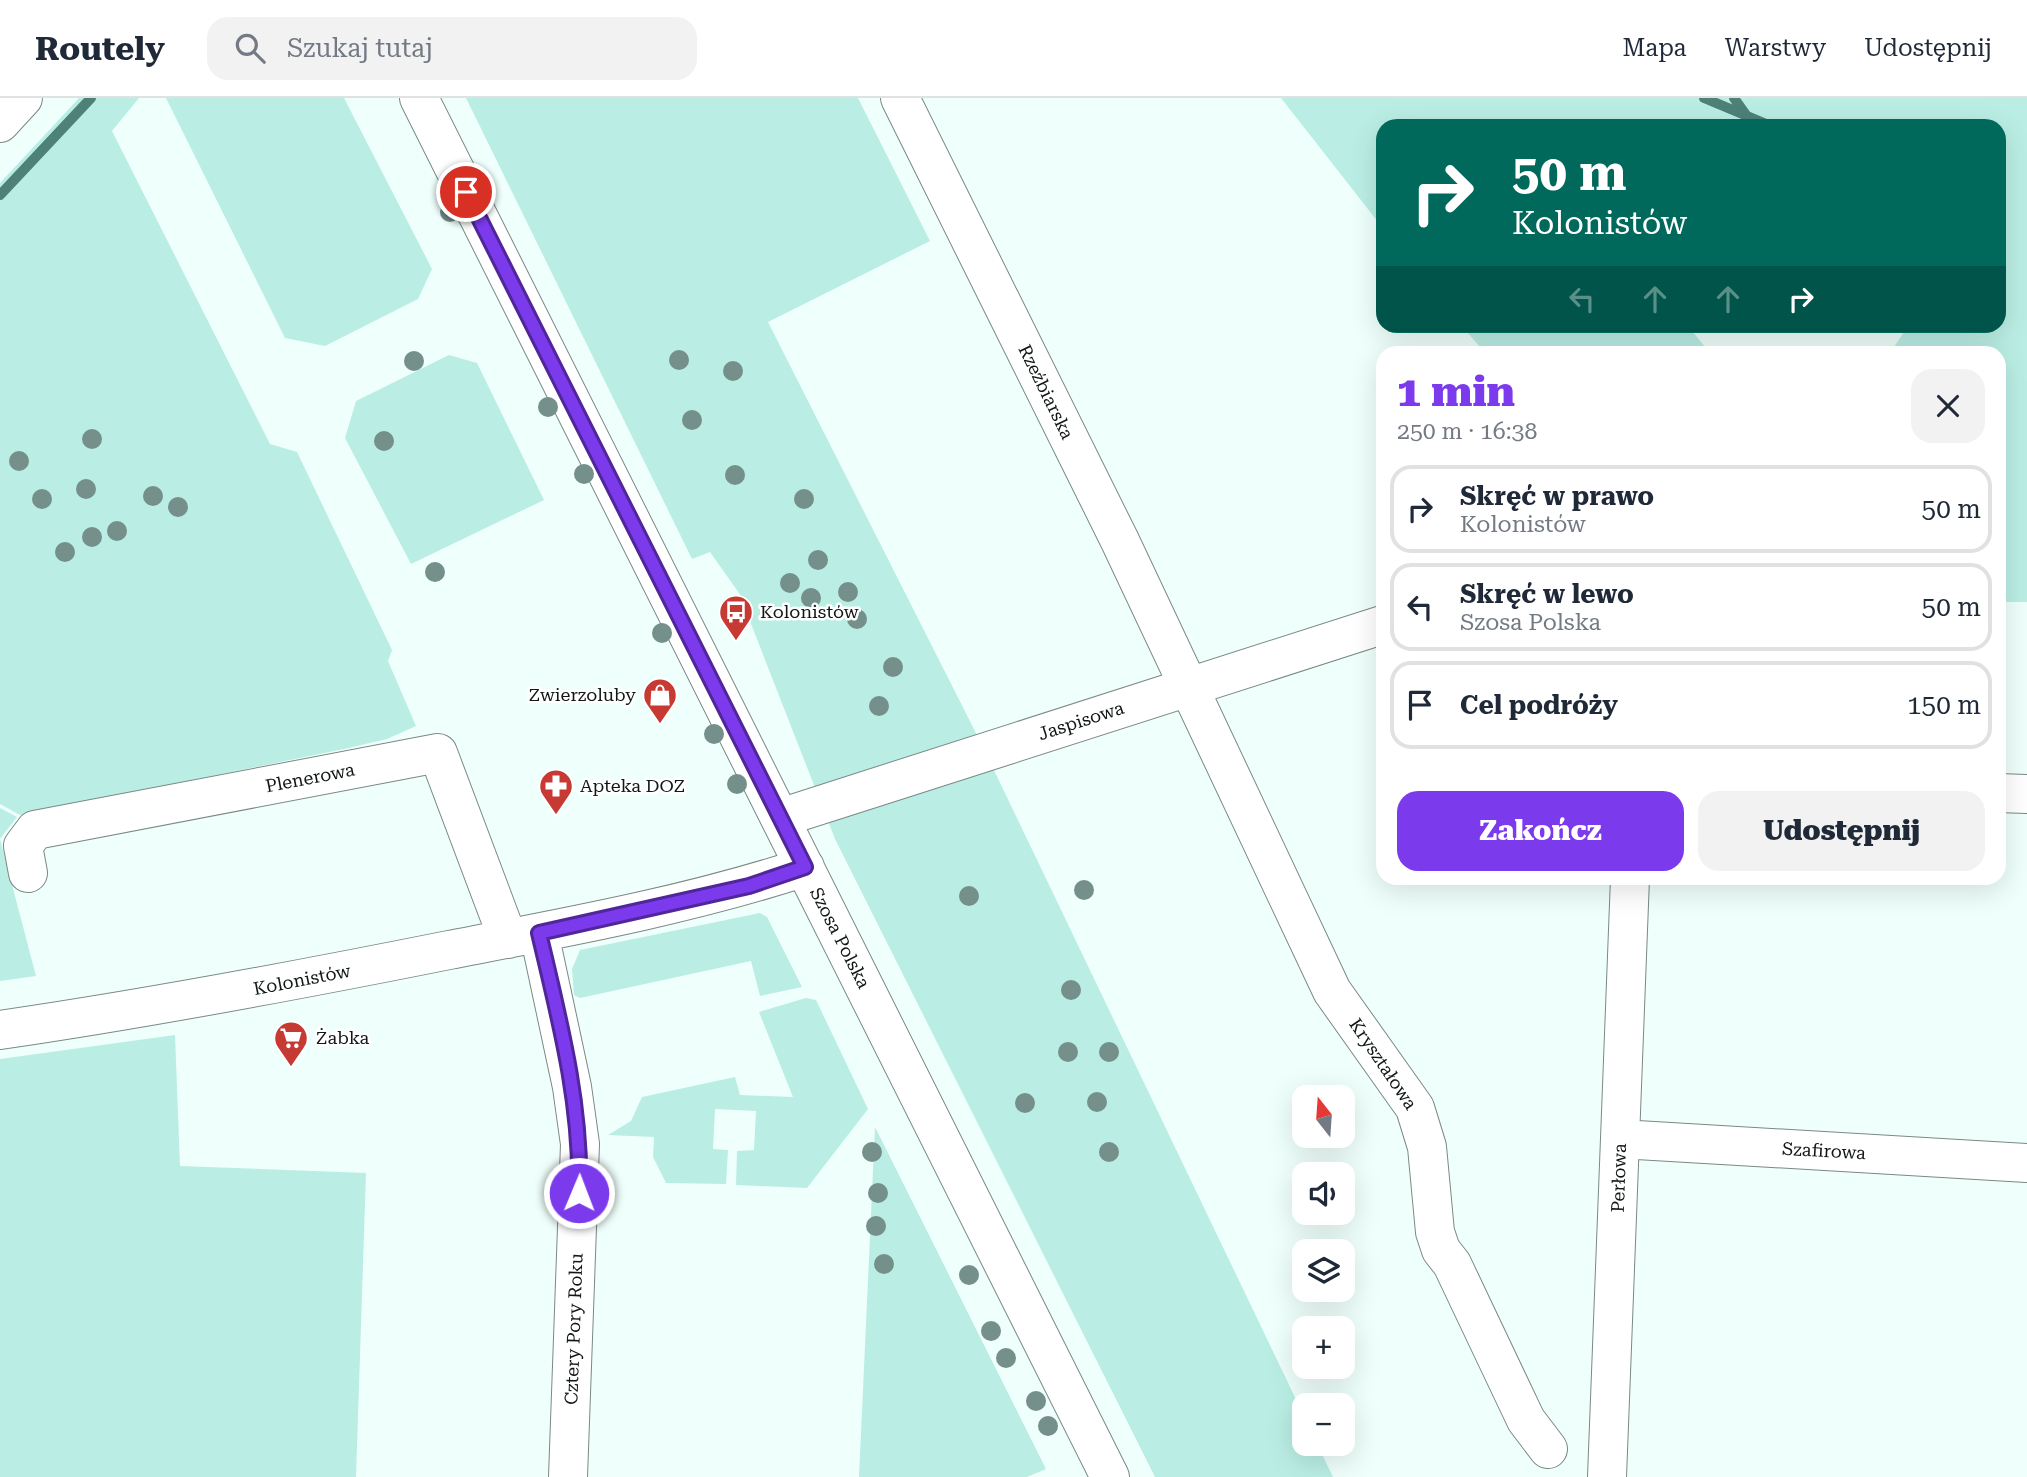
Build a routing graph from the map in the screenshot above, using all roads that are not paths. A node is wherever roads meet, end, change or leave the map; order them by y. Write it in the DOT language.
graph roads {
  1 [pos="23,98"];
  2 [pos="419,98"];
  3 [pos="900,98"];
  4 [pos="0,123"];
  5 [pos="1376,627"];
  6 [pos="1189,686"];
  7 [pos="2006,793"];
  8 [pos="2027,794"];
  9 [pos="780,818"];
  10 [pos="805,867"];
  11 [pos="28,873"];
  12 [pos="1630,885"];
  13 [pos="523,936"];
  14 [pos="0,1030"];
  15 [pos="1620,1139"];
  16 [pos="2027,1163"];
  17 [pos="1548,1449"];
  18 [pos="568,1477"];
  19 [pos="1110,1477"];
  20 [pos="1607,1477"];
  1 -- 4 [label="street"];
  2 -- 9 [label="street, Szosa Polska"];
  3 -- 6 [label="street, Rzeźbiarska"];
  5 -- 6 [label="street, Jaspisowa"];
  6 -- 9 [label="street, Jaspisowa"];
  6 -- 17 [label="street, Kryształowa"];
  7 -- 8 [label="street"];
  9 -- 10 [label="street, Szosa Polska"];
  10 -- 13 [label="street, Kolonistów"];
  10 -- 19 [label="street, Szosa Polska"];
  11 -- 13 [label="street, Plenerowa"];
  12 -- 15 [label="street, Perłowa"];
  13 -- 14 [label="street, Kolonistów"];
  13 -- 18 [label="street, Cztery Pory Roku"];
  15 -- 16 [label="street, Szafirowa"];
  15 -- 20 [label="street, Perłowa"];
}
